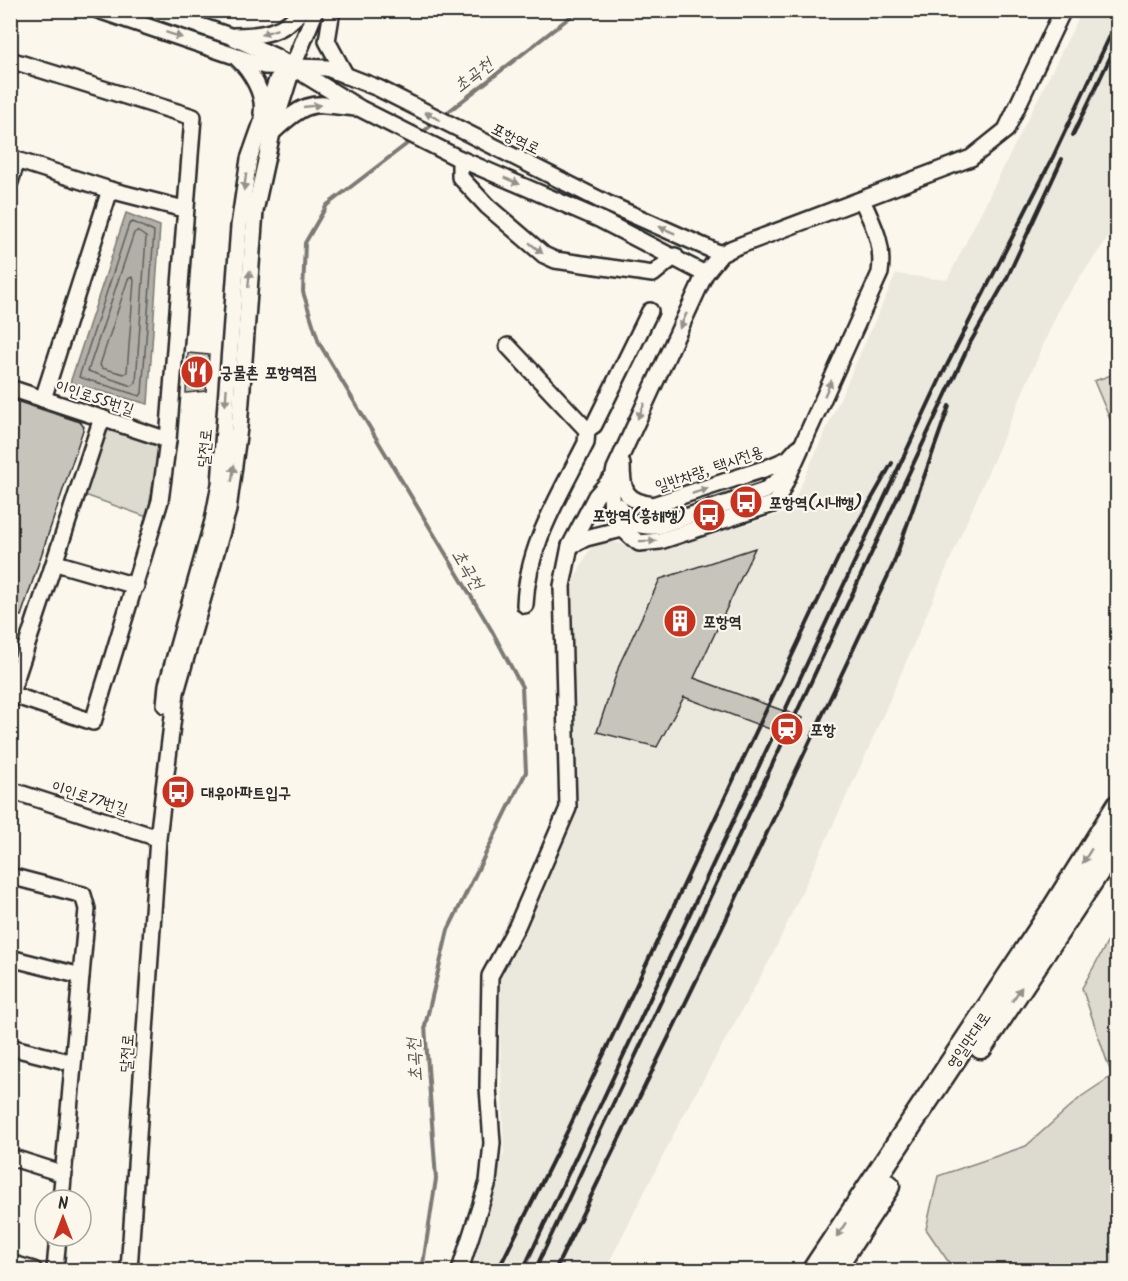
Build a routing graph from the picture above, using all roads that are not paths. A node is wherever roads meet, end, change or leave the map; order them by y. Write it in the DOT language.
graph roads {
  1 [pos="98,10"];
  2 [pos="154,10"];
  3 [pos="301,10"];
  4 [pos="316,10"];
  5 [pos="332,10"];
  6 [pos="1063,10"];
  7 [pos="231,36"];
  8 [pos="235,56"];
  9 [pos="10,60"];
  10 [pos="293,66"];
  11 [pos="346,76"];
  12 [pos="361,109"];
  13 [pos="266,129"];
  14 [pos="14,159"];
  15 [pos="459,159"];
  16 [pos="10,182"];
  17 [pos="110,190"];
  18 [pos="862,200"];
  19 [pos="184,209"];
  20 [pos="721,254"];
  21 [pos="675,256"];
  22 [pos="705,273"];
  23 [pos="650,311"];
  24 [pos="508,346"];
  25 [pos="10,388"];
  26 [pos="43,399"];
  27 [pos="102,418"];
  28 [pos="587,430"];
  29 [pos="168,440"];
  30 [pos="804,441"];
  31 [pos="622,453"];
  32 [pos="791,471"];
  33 [pos="613,480"];
  34 [pos="622,529"];
  35 [pos="570,546"];
  36 [pos="56,563"];
  37 [pos="136,586"];
  38 [pos="525,605"];
  39 [pos="11,695"];
  40 [pos="10,790"];
  41 [pos="1118,806"];
  42 [pos="158,838"];
  43 [pos="1118,841"];
  44 [pos="10,876"];
  45 [pos="10,958"];
  46 [pos="81,976"];
  47 [pos="10,1047"];
  48 [pos="73,1063"];
  49 [pos="10,1157"];
  50 [pos="64,1174"];
  51 [pos="62,1188"];
  52 [pos="57,1248"];
  53 [pos="10,1263"];
  54 [pos="34,1270"];
  55 [pos="55,1270"];
  56 [pos="129,1270"];
  57 [pos="460,1270"];
  58 [pos="814,1270"];
  59 [pos="833,1270"];
  1 -- 8 [label="street, 포항역로, one-way"];
  2 -- 7 [label="street, 포항역로"];
  3 -- 7 [label="street, one-way"];
  4 -- 10 [label="street, 달전로"];
  5 -- 11 [label="street"];
  6 -- 18 [label="street"];
  7 -- 10 [label="street, 포항역로"];
  8 -- 10 [label="street, 포항역로"];
  8 -- 13 [label="street"];
  9 -- 19 [label="street"];
  10 -- 11 [label="street, 포항역로"];
  10 -- 12 [label="street, 포항역로"];
  10 -- 13 [label="street, 달전로"];
  20 -- 11 [label="street, 포항역로, one-way"];
  13 -- 12 [label="street, one-way"];
  12 -- 15 [label="street, 포항역로"];
  13 -- 42 [label="street, 달전로"];
  14 -- 16 [label="street"];
  14 -- 17 [label="street"];
  15 -- 21 [label="street, 포항역로, one-way"];
  15 -- 21 [label="street, one-way"];
  17 -- 19 [label="street"];
  17 -- 26 [label="street"];
  18 -- 20 [label="street"];
  30 -- 18 [label="street, one-way"];
  19 -- 29 [label="street"];
  20 -- 22 [label="street"];
  21 -- 22 [label="street, 포항역로"];
  22 -- 31 [label="street, one-way"];
  23 -- 28 [label="street"];
  24 -- 28 [label="street"];
  25 -- 26 [label="street, 이인로55번길"];
  26 -- 27 [label="street, 이인로55번길"];
  27 -- 29 [label="street, 이인로55번길"];
  27 -- 36 [label="street"];
  28 -- 38 [label="street"];
  29 -- 37 [label="street"];
  31 -- 30 [label="street, 일반차량, 택시전용, one-way"];
  30 -- 32 [label="street"];
  31 -- 33 [label="street"];
  32 -- 33 [label="street"];
  34 -- 32 [label="street, one-way"];
  33 -- 34 [label="street"];
  33 -- 35 [label="street"];
  34 -- 35 [label="street"];
  35 -- 57 [label="street"];
  36 -- 37 [label="street"];
  36 -- 39 [label="street"];
  37 -- 39 [label="street"];
  40 -- 42 [label="street, 이인로77번길"];
  41 -- 58 [label="highway, 영일만대로, one-way"];
  42 -- 56 [label="street, 달전로"];
  59 -- 43 [label="highway, 영일만대로, one-way"];
  44 -- 46 [label="street"];
  45 -- 46 [label="street"];
  46 -- 48 [label="street"];
  47 -- 48 [label="street"];
  48 -- 50 [label="street"];
  49 -- 50 [label="street"];
  50 -- 51 [label="street"];
  52 -- 55 [label="street"];
  53 -- 54 [label="street"];
}
